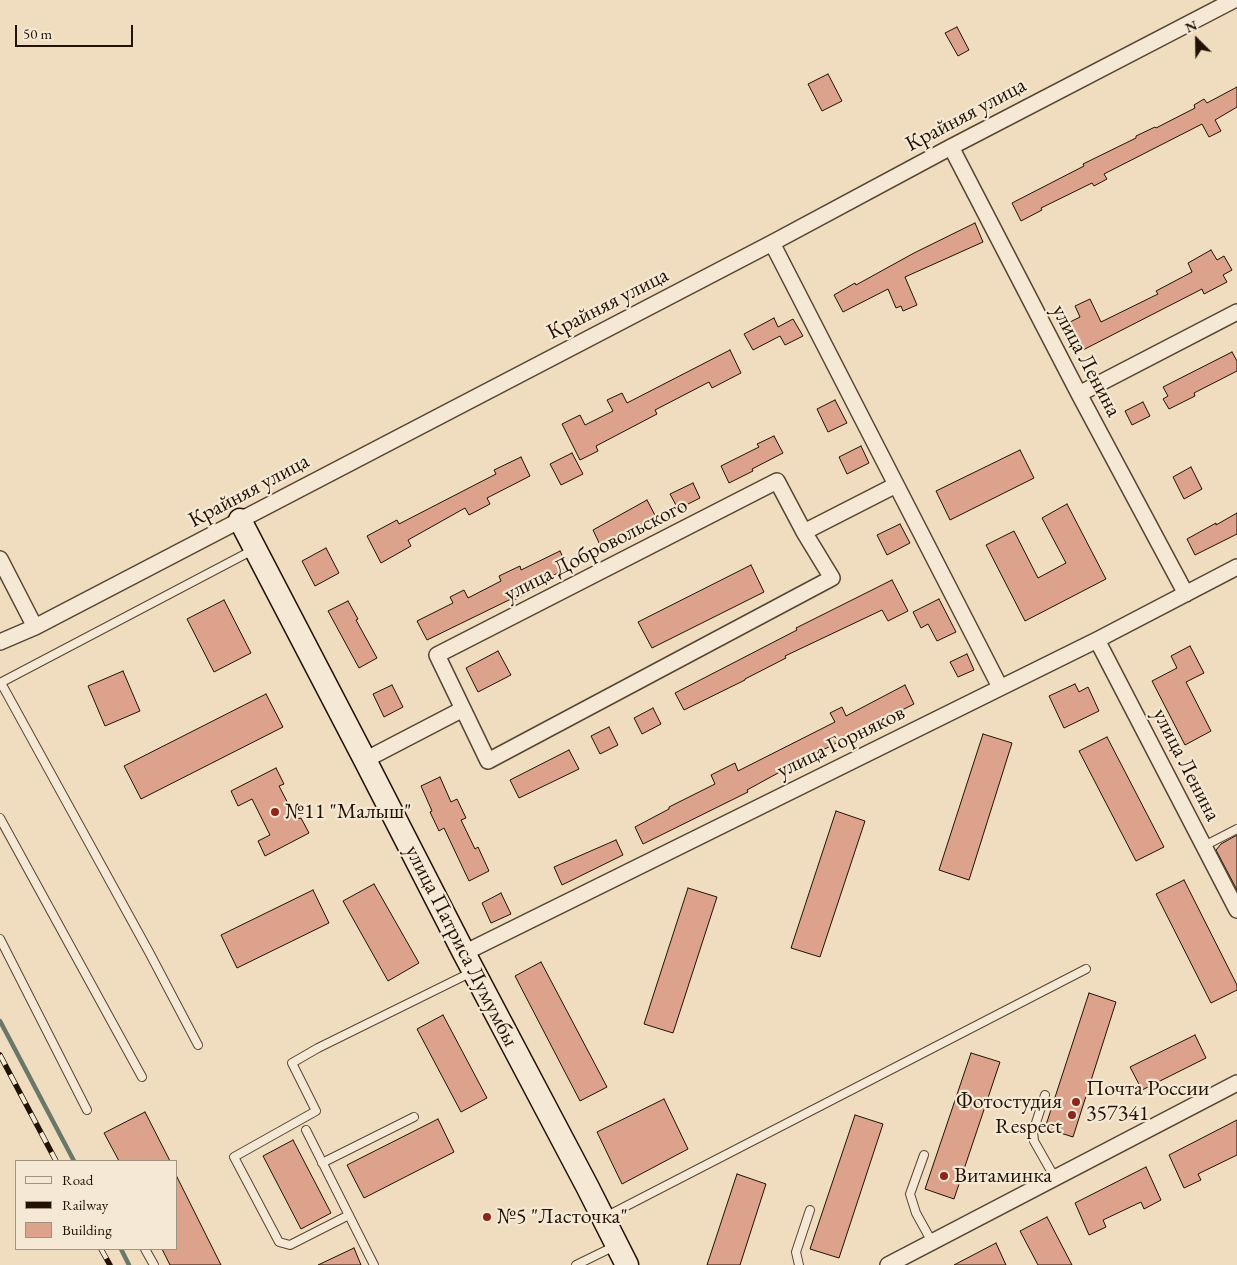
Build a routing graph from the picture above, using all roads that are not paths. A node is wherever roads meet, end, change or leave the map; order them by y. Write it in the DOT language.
graph roads {
  1 [pos="1234,0"];
  2 [pos="951,147"];
  3 [pos="772,244"];
  4 [pos="1237,312"];
  5 [pos="1079,394"];
  6 [pos="896,485"];
  7 [pos="240,520"];
  8 [pos="804,532"];
  9 [pos="255,549"];
  10 [pos="0,559"];
  11 [pos="1237,567"];
  12 [pos="1186,594"];
  13 [pos="35,626"];
  14 [pos="1097,640"];
  15 [pos="0,642"];
  16 [pos="0,683"];
  17 [pos="1000,687"];
  18 [pos="463,709"];
  19 [pos="366,760"];
  20 [pos="0,818"];
  21 [pos="1237,829"];
  22 [pos="1204,846"];
  23 [pos="1237,910"];
  24 [pos="0,939"];
  25 [pos="469,962"];
  26 [pos="1086,969"];
  27 [pos="198,1045"];
  28 [pos="142,1077"];
  29 [pos="1237,1083"];
  30 [pos="1045,1095"];
  31 [pos="87,1110"];
  32 [pos="414,1117"];
  33 [pos="306,1130"];
  34 [pos="924,1155"];
  35 [pos="322,1163"];
  36 [pos="1055,1178"];
  37 [pos="810,1210"];
  38 [pos="349,1215"];
  39 [pos="603,1218"];
  40 [pos="932,1242"];
  41 [pos="617,1245"];
  42 [pos="146,1250"];
  43 [pos="154,1265"];
  44 [pos="374,1265"];
  45 [pos="576,1265"];
  46 [pos="627,1265"];
  47 [pos="799,1265"];
  48 [pos="888,1265"];
  1 -- 2 [label="street, Крайняя улица"];
  2 -- 3 [label="street, Крайняя улица"];
  2 -- 5 [label="street, улица Ленина"];
  3 -- 6 [label="street"];
  3 -- 7 [label="street, Крайняя улица"];
  4 -- 5 [label="street"];
  5 -- 12 [label="street, улица Ленина"];
  6 -- 8 [label="street"];
  6 -- 17 [label="street"];
  7 -- 9 [label="street, улица Патриса Лумумбы"];
  7 -- 13 [label="street, Крайняя улица"];
  8 -- 18 [label="street, улица Добровольского"];
  8 -- 18 [label="street, улица Добровольского"];
  9 -- 16 [label="lane"];
  9 -- 19 [label="street, улица Патриса Лумумбы"];
  10 -- 13 [label="street"];
  11 -- 12 [label="street, улица Горняков"];
  12 -- 14 [label="street, улица Горняков"];
  13 -- 15 [label="street, Крайняя улица"];
  14 -- 17 [label="street, улица Горняков"];
  14 -- 22 [label="street, улица Ленина"];
  16 -- 27 [label="lane"];
  17 -- 25 [label="street, улица Горняков"];
  18 -- 19 [label="street"];
  19 -- 25 [label="street, улица Патриса Лумумбы"];
  20 -- 28 [label="lane"];
  21 -- 22 [label="lane"];
  22 -- 23 [label="street, улица Ленина"];
  24 -- 31 [label="lane"];
  25 -- 38 [label="lane"];
  25 -- 39 [label="street, улица Патриса Лумумбы"];
  26 -- 39 [label="lane"];
  29 -- 36 [label="street"];
  30 -- 36 [label="lane"];
  32 -- 35 [label="lane"];
  33 -- 35 [label="lane"];
  34 -- 40 [label="lane"];
  35 -- 38 [label="lane"];
  36 -- 40 [label="street"];
  37 -- 47 [label="lane"];
  38 -- 44 [label="lane"];
  39 -- 41 [label="street, улица Патриса Лумумбы"];
  40 -- 48 [label="street"];
  41 -- 45 [label="lane"];
  41 -- 46 [label="street, улица Патриса Лумумбы"];
  42 -- 43 [label="lane"];
}
